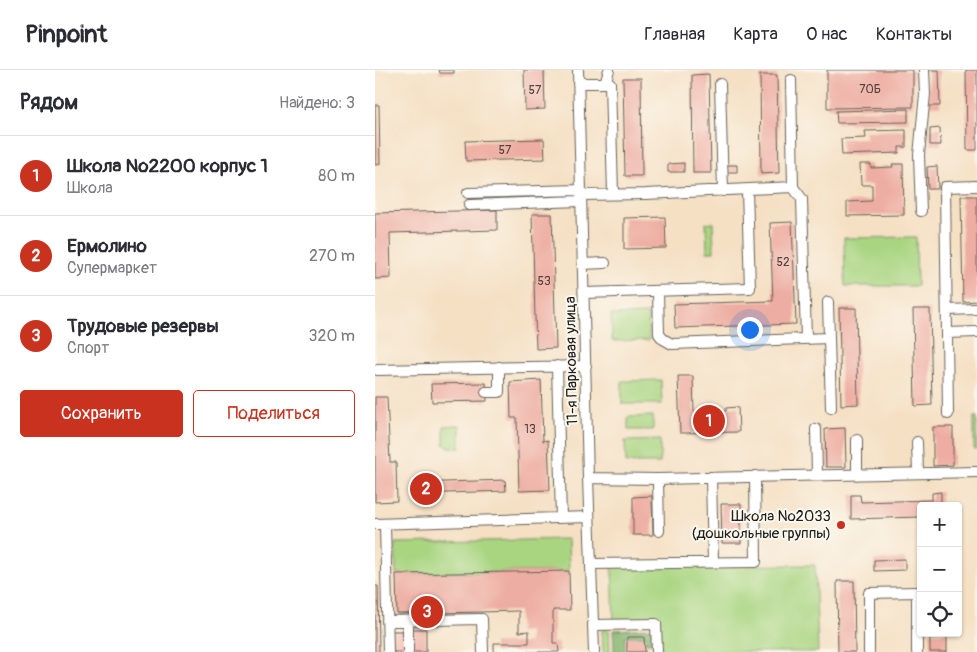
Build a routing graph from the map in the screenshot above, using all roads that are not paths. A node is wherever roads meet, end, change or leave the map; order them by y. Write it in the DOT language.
graph roads {
  1 [pos="578,70"];
  2 [pos="609,70"];
  3 [pos="924,70"];
  4 [pos="791,80"];
  5 [pos="578,83"];
  6 [pos="605,83"];
  7 [pos="720,84"];
  8 [pos="977,186"];
  9 [pos="793,188"];
  10 [pos="747,190"];
  11 [pos="723,191"];
  12 [pos="468,193"];
  13 [pos="613,194"];
  14 [pos="581,195"];
  15 [pos="469,205"];
  16 [pos="921,211"];
  17 [pos="583,264"];
  18 [pos="605,264"];
  19 [pos="658,291"];
  20 [pos="584,293"];
  21 [pos="828,302"];
  22 [pos="977,309"];
  23 [pos="947,310"];
  24 [pos="977,332"];
  25 [pos="947,333"];
  26 [pos="829,338"];
  27 [pos="805,339"];
  28 [pos="557,366"];
  29 [pos="586,366"];
  30 [pos="499,367"];
  31 [pos="377,370"];
  32 [pos="487,392"];
  33 [pos="831,408"];
  34 [pos="948,414"];
  35 [pos="816,429"];
  36 [pos="857,440"];
  37 [pos="917,442"];
  38 [pos="977,472"];
  39 [pos="918,473"];
  40 [pos="817,475"];
  41 [pos="857,475"];
  42 [pos="755,476"];
  43 [pos="711,477"];
  44 [pos="588,478"];
  45 [pos="658,478"];
  46 [pos="589,517"];
  47 [pos="561,518"];
  48 [pos="380,524"];
  49 [pos="659,531"];
  50 [pos="713,562"];
  51 [pos="591,564"];
  52 [pos="387,621"];
  53 [pos="408,621"];
  54 [pos="593,625"];
  55 [pos="388,652"];
  56 [pos="408,652"];
  57 [pos="483,652"];
  58 [pos="593,652"];
  59 [pos="657,652"];
  60 [pos="869,652"];
  61 [pos="917,652"];
  1 -- 5 [label="street, 11-я Парковая улица"];
  2 -- 6 [label="street"];
  3 -- 16 [label="street"];
  4 -- 9 [label="street"];
  5 -- 6 [label="street"];
  5 -- 14 [label="street, 11-я Парковая улица"];
  6 -- 13 [label="street"];
  7 -- 11 [label="street"];
  8 -- 23 [label="street"];
  9 -- 10 [label="street"];
  9 -- 27 [label="street"];
  10 -- 11 [label="street"];
  10 -- 19 [label="street"];
  11 -- 13 [label="street"];
  12 -- 14 [label="street"];
  13 -- 14 [label="street"];
  14 -- 15 [label="street"];
  14 -- 17 [label="street, 11-я Парковая улица"];
  17 -- 18 [label="street"];
  17 -- 20 [label="street, 11-я Парковая улица"];
  19 -- 20 [label="street"];
  19 -- 27 [label="street"];
  20 -- 29 [label="street, 11-я Парковая улица"];
  21 -- 26 [label="street"];
  22 -- 23 [label="street"];
  23 -- 25 [label="street"];
  24 -- 25 [label="street"];
  25 -- 34 [label="street"];
  26 -- 27 [label="street"];
  26 -- 33 [label="street"];
  28 -- 29 [label="street"];
  28 -- 30 [label="street"];
  28 -- 47 [label="street"];
  29 -- 44 [label="street, 11-я Парковая улица"];
  30 -- 31 [label="street"];
  30 -- 32 [label="street"];
  35 -- 40 [label="street"];
  36 -- 41 [label="street"];
  37 -- 39 [label="street"];
  38 -- 39 [label="street"];
  39 -- 41 [label="street"];
  40 -- 41 [label="street"];
  40 -- 42 [label="street"];
  42 -- 43 [label="street"];
  42 -- 50 [label="street"];
  43 -- 45 [label="street"];
  43 -- 50 [label="street"];
  44 -- 45 [label="street"];
  44 -- 46 [label="street, 11-я Парковая улица"];
  45 -- 49 [label="street"];
  46 -- 47 [label="street"];
  46 -- 51 [label="street, 11-я Парковая улица"];
  47 -- 48 [label="street"];
  48 -- 52 [label="street"];
  50 -- 51 [label="street"];
  51 -- 54 [label="street, 11-я Парковая улица"];
  52 -- 53 [label="street"];
  52 -- 55 [label="street"];
  53 -- 56 [label="street"];
  53 -- 57 [label="street"];
  54 -- 58 [label="street, 11-я Парковая улица"];
  54 -- 59 [label="street"];
  60 -- 61 [label="street"];
}
